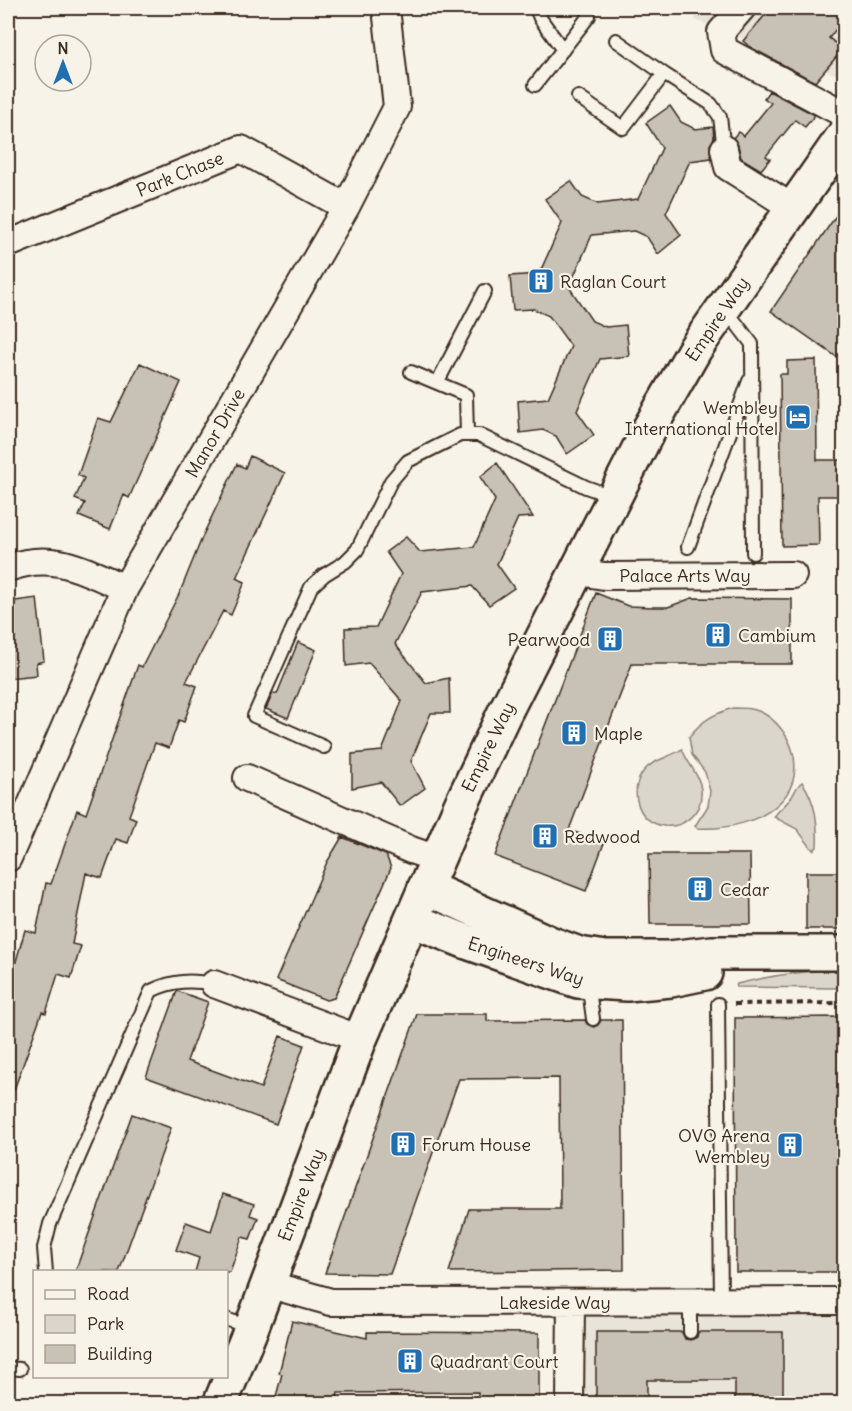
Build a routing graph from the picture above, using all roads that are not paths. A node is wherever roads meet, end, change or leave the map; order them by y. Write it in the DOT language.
graph roads {
  1 [pos="391,8"];
  2 [pos="536,8"];
  3 [pos="742,8"];
  4 [pos="589,16"];
  5 [pos="616,40"];
  6 [pos="563,50"];
  7 [pos="664,74"];
  8 [pos="535,85"];
  9 [pos="578,97"];
  10 [pos="844,114"];
  11 [pos="844,135"];
  12 [pos="724,149"];
  13 [pos="346,207"];
  14 [pos="793,208"];
  15 [pos="8,244"];
  16 [pos="485,291"];
  17 [pos="724,307"];
  18 [pos="411,372"];
  19 [pos="752,375"];
  20 [pos="437,383"];
  21 [pos="467,435"];
  22 [pos="615,497"];
  23 [pos="688,547"];
  24 [pos="753,553"];
  25 [pos="579,565"];
  26 [pos="8,568"];
  27 [pos="793,575"];
  28 [pos="124,588"];
  29 [pos="324,747"];
  30 [pos="248,778"];
  31 [pos="8,858"];
  32 [pos="431,873"];
  33 [pos="412,920"];
  34 [pos="833,953"];
  35 [pos="584,968"];
  36 [pos="214,984"];
  37 [pos="718,1004"];
  38 [pos="593,1019"];
  39 [pos="360,1039"];
  40 [pos="46,1270"];
  41 [pos="267,1284"];
  42 [pos="844,1301"];
  43 [pos="571,1302"];
  44 [pos="690,1302"];
  45 [pos="721,1302"];
  46 [pos="239,1324"];
  47 [pos="690,1332"];
  48 [pos="228,1370"];
  49 [pos="226,1378"];
  50 [pos="220,1404"];
  51 [pos="570,1404"];
  1 -- 13 [label="street, Manor Drive"];
  2 -- 6 [label="lane"];
  3 -- 10 [label="street"];
  4 -- 6 [label="lane"];
  5 -- 7 [label="lane"];
  6 -- 8 [label="lane"];
  7 -- 9 [label="lane"];
  7 -- 12 [label="lane"];
  11 -- 14 [label="main road, Empire Way"];
  12 -- 14 [label="street"];
  13 -- 15 [label="street, Park Chase"];
  13 -- 28 [label="street, Manor Drive"];
  14 -- 17 [label="main road, Empire Way"];
  16 -- 20 [label="lane"];
  17 -- 19 [label="lane"];
  17 -- 22 [label="main road, Empire Way"];
  18 -- 20 [label="lane"];
  19 -- 23 [label="lane"];
  19 -- 24 [label="lane"];
  20 -- 21 [label="lane"];
  21 -- 22 [label="lane"];
  21 -- 29 [label="lane"];
  22 -- 25 [label="main road, Empire Way"];
  25 -- 27 [label="street, Palace Arts Way"];
  25 -- 32 [label="main road, Empire Way"];
  26 -- 28 [label="street"];
  28 -- 31 [label="street, Manor Drive"];
  30 -- 32 [label="street"];
  32 -- 33 [label="main road, Empire Way"];
  32 -- 35 [label="main road, Engineers Way"];
  33 -- 35 [label="main road, Engineers Way"];
  33 -- 39 [label="main road, Empire Way"];
  34 -- 35 [label="main road, Engineers Way"];
  35 -- 38 [label="lane"];
  36 -- 39 [label="street"];
  36 -- 40 [label="lane"];
  37 -- 45 [label="lane"];
  39 -- 41 [label="main road, Empire Way"];
  41 -- 43 [label="street, Lakeside Way"];
  41 -- 46 [label="main road, Empire Way"];
  42 -- 45 [label="street, Lakeside Way"];
  43 -- 44 [label="street, Lakeside Way"];
  43 -- 51 [label="street"];
  44 -- 45 [label="street, Lakeside Way"];
  44 -- 47 [label="lane"];
  46 -- 48 [label="main road, Empire Way"];
  49 -- 50 [label="main road, Empire Way"];
}
